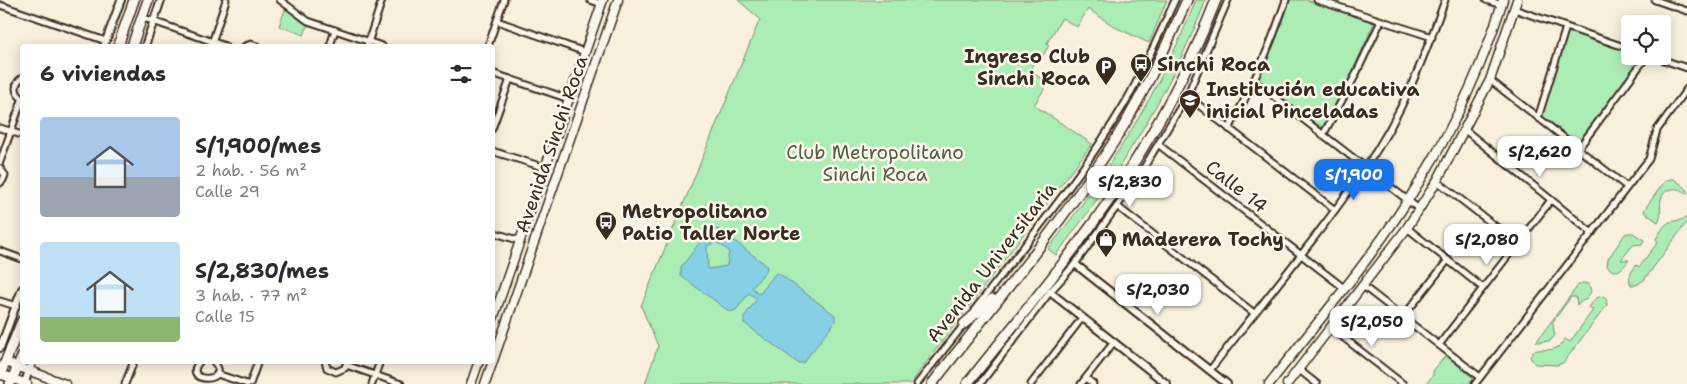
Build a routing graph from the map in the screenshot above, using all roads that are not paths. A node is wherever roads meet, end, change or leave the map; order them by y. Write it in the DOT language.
graph roads {
  1 [pos="121,0"];
  2 [pos="134,0"];
  3 [pos="148,0"];
  4 [pos="161,0"];
  5 [pos="226,0"];
  6 [pos="280,0"];
  7 [pos="382,0"];
  8 [pos="504,0"];
  9 [pos="590,0"];
  10 [pos="618,0"];
  11 [pos="1175,0"];
  12 [pos="1187,0"];
  13 [pos="1216,0"];
  14 [pos="1228,0"];
  15 [pos="1286,0"];
  16 [pos="1316,0"];
  17 [pos="1445,0"];
  18 [pos="1486,0"];
  19 [pos="1517,0"];
  20 [pos="1655,0"];
  21 [pos="602,2"];
  22 [pos="1502,2"];
  23 [pos="1,5"];
  24 [pos="1514,10"];
  25 [pos="1687,11"];
  26 [pos="142,17"];
  27 [pos="497,21"];
  28 [pos="1381,21"];
  29 [pos="154,22"];
  30 [pos="1566,27"];
  31 [pos="335,30"];
  32 [pos="1432,37"];
  33 [pos="105,44"];
  34 [pos="119,44"];
  35 [pos="133,44"];
  36 [pos="146,44"];
  37 [pos="211,44"];
  38 [pos="331,44"];
  39 [pos="367,44"];
  40 [pos="489,44"];
  41 [pos="1621,46"];
  42 [pos="585,52"];
  43 [pos="1671,63"];
  44 [pos="1640,65"];
  45 [pos="1687,68"];
  46 [pos="495,74"];
  47 [pos="510,79"];
  48 [pos="20,80"];
  49 [pos="1490,80"];
  50 [pos="1254,81"];
  51 [pos="1687,89"];
  52 [pos="20,96"];
  53 [pos="1187,96"];
  54 [pos="569,99"];
  55 [pos="20,104"];
  56 [pos="1538,118"];
  57 [pos="495,121"];
  58 [pos="0,128"];
  59 [pos="1229,129"];
  60 [pos="1465,130"];
  61 [pos="10,131"];
  62 [pos="1323,134"];
  63 [pos="20,135"];
  64 [pos="1158,145"];
  65 [pos="1578,149"];
  66 [pos="495,152"];
  67 [pos="0,162"];
  68 [pos="0,168"];
  69 [pos="546,168"];
  70 [pos="1366,168"];
  71 [pos="1437,181"];
  72 [pos="0,182"];
  73 [pos="1627,187"];
  74 [pos="1408,200"];
  75 [pos="1551,200"];
  76 [pos="1118,207"];
  77 [pos="1420,209"];
  78 [pos="1335,210"];
  79 [pos="1407,228"];
  80 [pos="495,233"];
  81 [pos="1592,233"];
  82 [pos="521,241"];
  83 [pos="1517,243"];
  84 [pos="0,251"];
  85 [pos="1301,255"];
  86 [pos="20,258"];
  87 [pos="1448,260"];
  88 [pos="1075,264"];
  89 [pos="1363,286"];
  90 [pos="1344,288"];
  91 [pos="1483,288"];
  92 [pos="1004,291"];
  93 [pos="1050,292"];
  94 [pos="20,295"];
  95 [pos="0,300"];
  96 [pos="16,306"];
  97 [pos="495,307"];
  98 [pos="495,310"];
  99 [pos="1254,313"];
  100 [pos="509,315"];
  101 [pos="1403,317"];
  102 [pos="1082,318"];
  103 [pos="964,324"];
  104 [pos="20,325"];
  105 [pos="1330,327"];
  106 [pos="1114,342"];
  107 [pos="1439,345"];
  108 [pos="0,348"];
  109 [pos="495,355"];
  110 [pos="3,361"];
  111 [pos="20,362"];
  112 [pos="32,364"];
  113 [pos="133,364"];
  114 [pos="198,364"];
  115 [pos="215,364"];
  116 [pos="257,364"];
  117 [pos="326,364"];
  118 [pos="346,364"];
  119 [pos="349,364"];
  120 [pos="379,364"];
  121 [pos="478,364"];
  122 [pos="492,364"];
  123 [pos="18,367"];
  124 [pos="1298,369"];
  125 [pos="1210,370"];
  126 [pos="30,371"];
  127 [pos="0,374"];
  128 [pos="217,374"];
  129 [pos="375,375"];
  130 [pos="1480,377"];
  131 [pos="1086,378"];
  132 [pos="11,381"];
  133 [pos="25,384"];
  134 [pos="65,384"];
  135 [pos="125,384"];
  136 [pos="249,384"];
  137 [pos="372,384"];
  138 [pos="402,384"];
  139 [pos="471,384"];
  140 [pos="485,384"];
  141 [pos="917,384"];
  142 [pos="932,384"];
  143 [pos="967,384"];
  144 [pos="980,384"];
  145 [pos="1031,384"];
  146 [pos="1081,384"];
  147 [pos="1093,384"];
  148 [pos="1167,384"];
  149 [pos="1228,384"];
  150 [pos="1269,384"];
  151 [pos="1287,384"];
  152 [pos="1317,384"];
  153 [pos="1403,384"];
  154 [pos="1475,384"];
  1 -- 33 [label="street"];
  2 -- 34 [label="main road"];
  3 -- 26 [label="main road"];
  4 -- 29 [label="street"];
  5 -- 37 [label="street"];
  6 -- 31 [label="street"];
  7 -- 39 [label="street"];
  8 -- 27 [label="street"];
  9 -- 21 [label="street"];
  10 -- 100 [label="main road, Avenida Sinchi Roca"];
  11 -- 103 [label="street, Avenida Universitaria"];
  12 -- 92 [label="main road, Avenida Universitaria"];
  13 -- 143 [label="main road"];
  14 -- 53 [label="street"];
  15 -- 50 [label="street"];
  16 -- 28 [label="street"];
  17 -- 32 [label="street"];
  18 -- 22 [label="street"];
  19 -- 24 [label="main road"];
  20 -- 25 [label="street"];
  21 -- 42 [label="main road, Avenida Sinchi Roca"];
  22 -- 74 [label="main road"];
  23 -- 33 [label="street"];
  24 -- 30 [label="street"];
  24 -- 49 [label="main road"];
  26 -- 29 [label="street"];
  26 -- 35 [label="main road"];
  27 -- 40 [label="street"];
  27 -- 42 [label="street"];
  28 -- 32 [label="street"];
  28 -- 62 [label="street"];
  29 -- 36 [label="street"];
  29 -- 37 [label="street"];
  30 -- 41 [label="street"];
  30 -- 56 [label="street"];
  31 -- 38 [label="street"];
  31 -- 39 [label="street"];
  32 -- 70 [label="street"];
  42 -- 54 [label="main road, Avenida Sinchi Roca"];
  43 -- 45 [label="street"];
  44 -- 65 [label="street"];
  46 -- 47 [label="street"];
  47 -- 54 [label="street"];
  47 -- 57 [label="street"];
  48 -- 52 [label="street"];
  49 -- 56 [label="street"];
  49 -- 60 [label="main road"];
  50 -- 59 [label="street"];
  50 -- 62 [label="street"];
  51 -- 73 [label="street"];
  53 -- 59 [label="street"];
  53 -- 64 [label="street"];
  54 -- 69 [label="main road, Avenida Sinchi Roca"];
  55 -- 61 [label="street"];
  56 -- 65 [label="street"];
  58 -- 61 [label="street"];
  59 -- 78 [label="street"];
  60 -- 71 [label="main road"];
  60 -- 75 [label="street"];
  61 -- 63 [label="street"];
  61 -- 67 [label="street"];
  62 -- 70 [label="street"];
  64 -- 76 [label="street"];
  64 -- 85 [label="street, Calle 14"];
  65 -- 73 [label="street"];
  66 -- 69 [label="street"];
  68 -- 72 [label="street"];
  69 -- 82 [label="main road, Avenida Sinchi Roca"];
  70 -- 74 [label="street"];
  70 -- 78 [label="street"];
  71 -- 77 [label="main road"];
  71 -- 83 [label="street"];
  73 -- 81 [label="street"];
  74 -- 77 [label="street"];
  74 -- 90 [label="main road"];
  75 -- 81 [label="street"];
  75 -- 83 [label="street"];
  76 -- 88 [label="street"];
  76 -- 99 [label="street"];
  77 -- 79 [label="main road"];
  78 -- 85 [label="street"];
  79 -- 87 [label="street"];
  79 -- 89 [label="main road"];
  80 -- 82 [label="street"];
  81 -- 130 [label="street"];
  82 -- 97 [label="main road, Avenida Sinchi Roca"];
  83 -- 91 [label="street"];
  84 -- 86 [label="street"];
  85 -- 90 [label="street, Calle 14"];
  85 -- 99 [label="street"];
  87 -- 91 [label="street"];
  87 -- 101 [label="street"];
  88 -- 93 [label="street"];
  88 -- 125 [label="street"];
  89 -- 101 [label="street"];
  89 -- 105 [label="main road"];
  90 -- 150 [label="main road"];
  91 -- 107 [label="street"];
  92 -- 103 [label="main road"];
  92 -- 142 [label="main road, Avenida Universitaria"];
  93 -- 102 [label="street"];
  93 -- 144 [label="street"];
  94 -- 96 [label="street"];
  95 -- 96 [label="street"];
  96 -- 108 [label="street"];
  98 -- 100 [label="street"];
  99 -- 125 [label="street"];
  100 -- 109 [label="main road, Avenida Sinchi Roca"];
  101 -- 107 [label="street"];
  102 -- 106 [label="street"];
  102 -- 145 [label="street"];
  103 -- 141 [label="street, Avenida Universitaria"];
  104 -- 110 [label="main road"];
  105 -- 124 [label="main road"];
  105 -- 153 [label="street"];
  106 -- 131 [label="street"];
  106 -- 148 [label="street"];
  107 -- 130 [label="street"];
  110 -- 123 [label="main road"];
  110 -- 127 [label="main road"];
  111 -- 123 [label="main road"];
  112 -- 126 [label="street"];
  113 -- 135 [label="street"];
  114 -- 128 [label="street"];
  115 -- 128 [label="street"];
  116 -- 136 [label="street"];
  117 -- 118 [label="street"];
  119 -- 129 [label="street"];
  120 -- 129 [label="street"];
  121 -- 139 [label="main road"];
  122 -- 140 [label="main road, Avenida Sinchi Roca"];
  123 -- 126 [label="main road"];
  123 -- 132 [label="main road"];
  124 -- 151 [label="main road"];
  124 -- 152 [label="street"];
  125 -- 149 [label="street"];
  126 -- 133 [label="street"];
  126 -- 134 [label="main road"];
  127 -- 132 [label="main road"];
  128 -- 136 [label="street"];
  129 -- 137 [label="street"];
  129 -- 138 [label="street"];
  130 -- 154 [label="street"];
  131 -- 146 [label="street"];
  131 -- 147 [label="street"];
  132 -- 133 [label="main road"];
}
